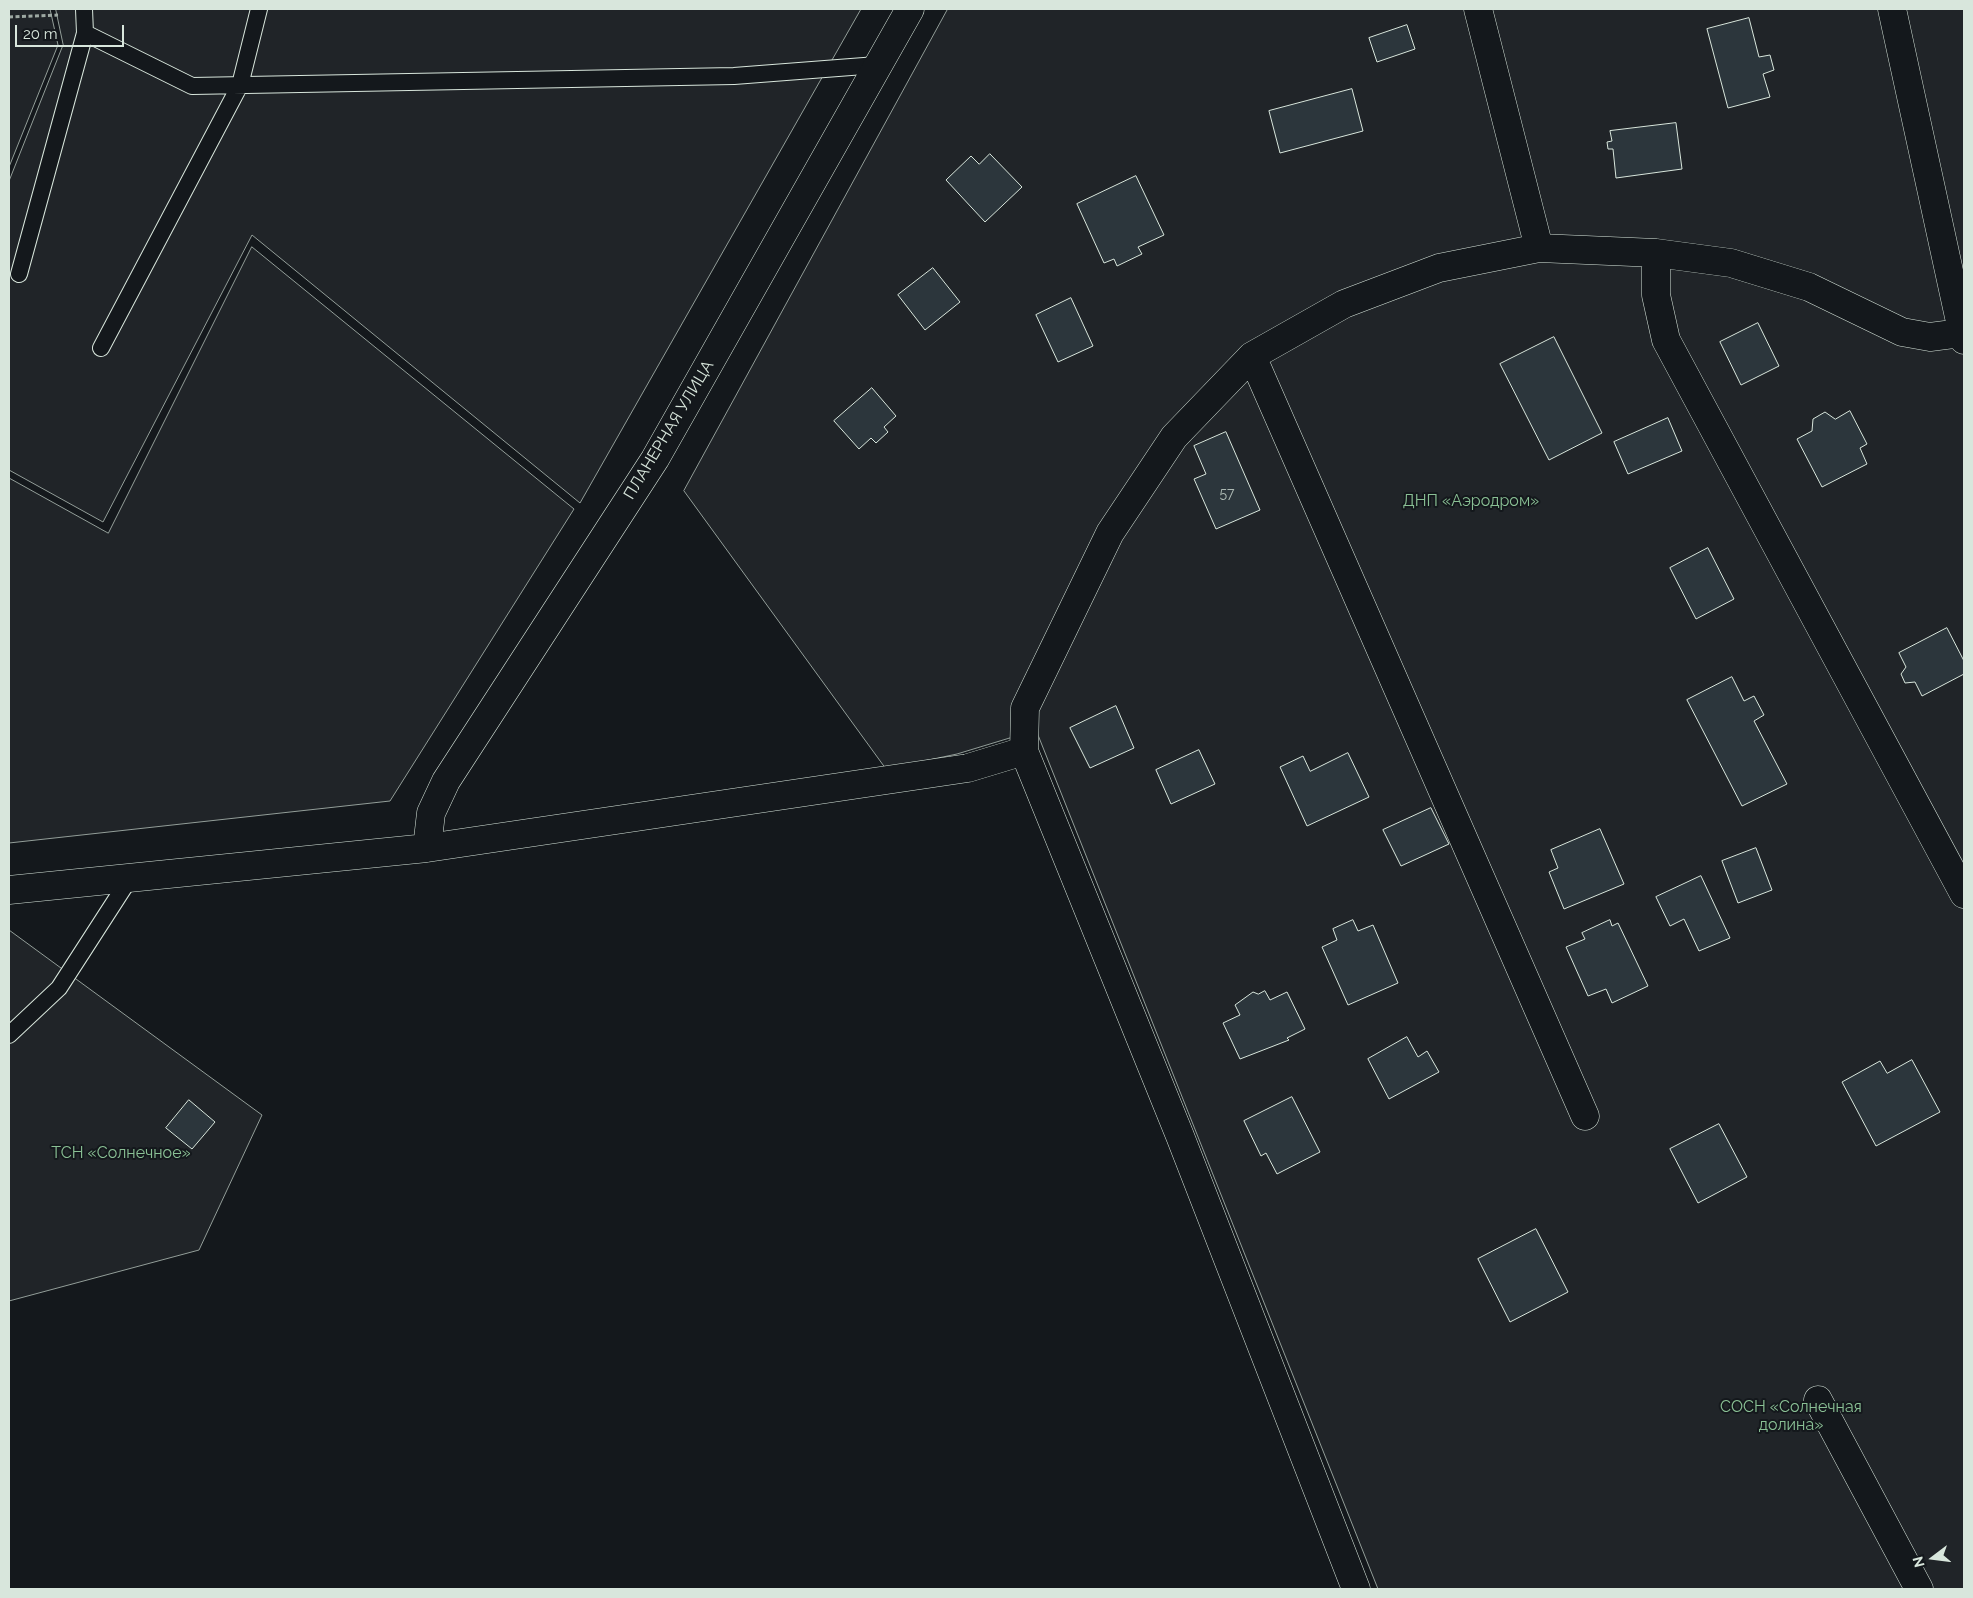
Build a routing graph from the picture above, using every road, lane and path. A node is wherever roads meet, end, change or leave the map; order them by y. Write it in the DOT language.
graph roads {
  1 [pos="84,9"];
  2 [pos="259,9"];
  3 [pos="910,9"];
  4 [pos="1478,9"];
  5 [pos="1892,9"];
  6 [pos="9,17"];
  7 [pos="85,34"];
  8 [pos="876,65"];
  9 [pos="240,85"];
  10 [pos="1539,248"];
  11 [pos="1656,253"];
  12 [pos="19,274"];
  13 [pos="1963,337"];
  14 [pos="102,348"];
  15 [pos="1252,356"];
  16 [pos="1024,751"];
  17 [pos="427,848"];
  18 [pos="130,878"];
  19 [pos="9,890"];
  20 [pos="1964,894"];
  21 [pos="9,1035"];
  22 [pos="1585,1116"];
  23 [pos="1818,1400"];
  24 [pos="1356,1589"];
  25 [pos="1919,1589"];
  1 -- 7 [label="lane"];
  2 -- 9 [label="lane"];
  3 -- 8 [label="street, ПЛАНЕРНАЯ УЛИЦА"];
  4 -- 10 [label="street"];
  5 -- 13 [label="street"];
  6 -- 7 [label="path"];
  7 -- 9 [label="lane"];
  7 -- 12 [label="lane"];
  8 -- 9 [label="lane"];
  8 -- 17 [label="street, ПЛАНЕРНАЯ УЛИЦА"];
  9 -- 14 [label="lane"];
  10 -- 11 [label="street"];
  10 -- 15 [label="street"];
  11 -- 13 [label="street"];
  11 -- 20 [label="street"];
  15 -- 16 [label="street"];
  15 -- 22 [label="street"];
  16 -- 17 [label="street"];
  16 -- 24 [label="street"];
  17 -- 18 [label="street"];
  18 -- 19 [label="street"];
  18 -- 21 [label="lane"];
  23 -- 25 [label="street"];
}
